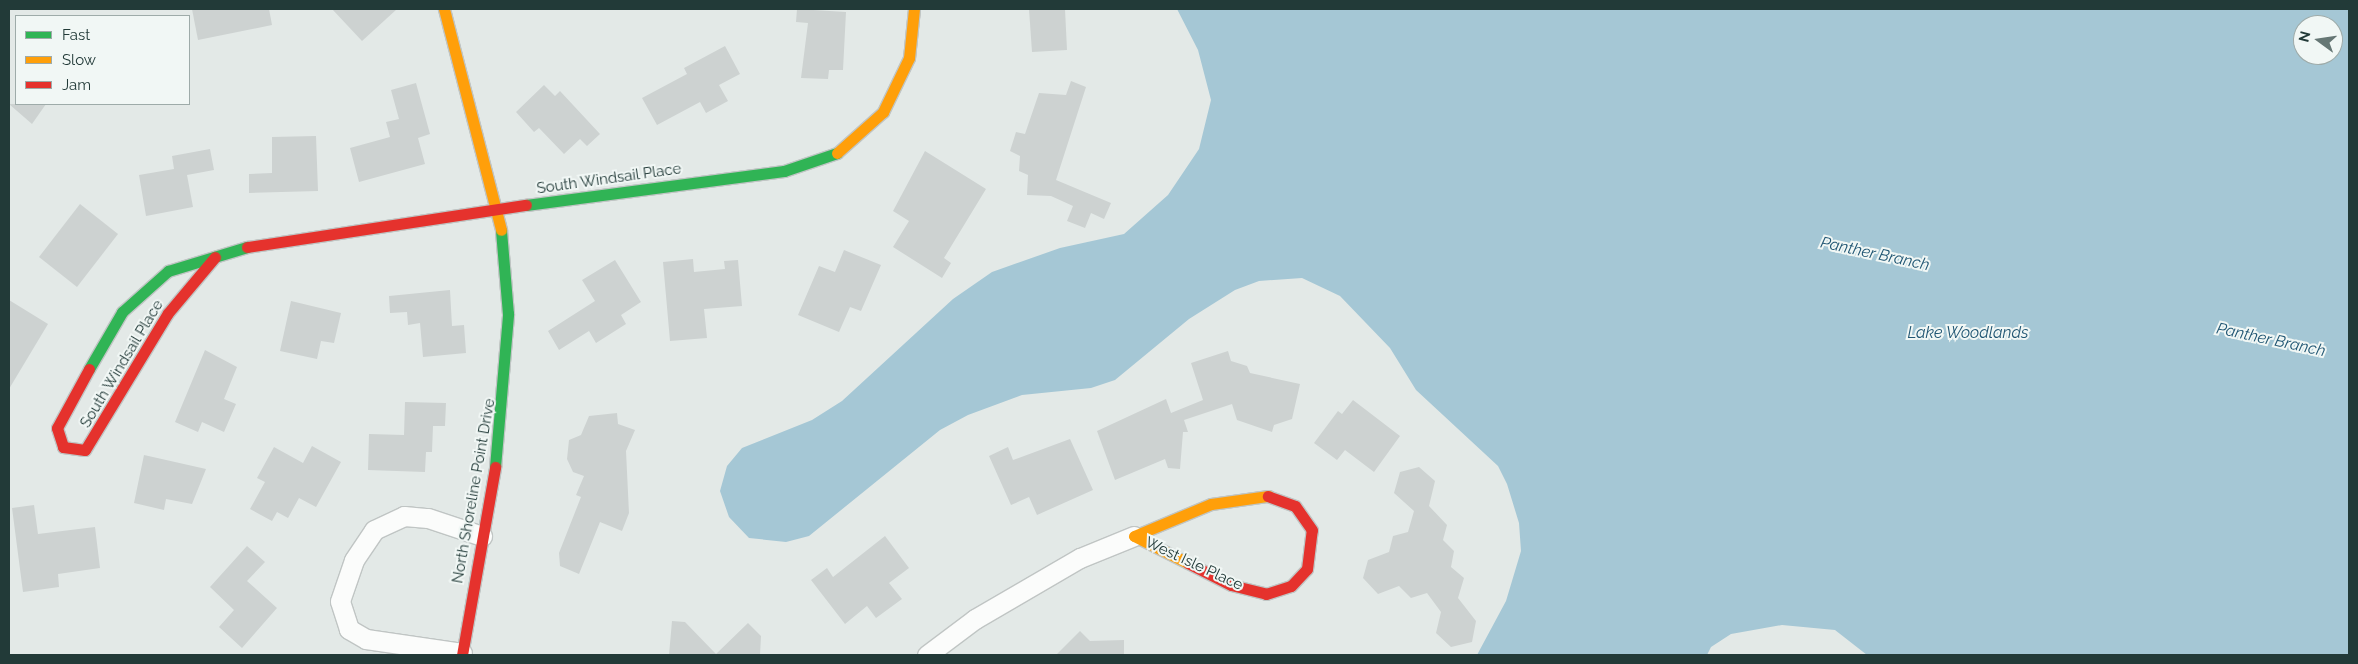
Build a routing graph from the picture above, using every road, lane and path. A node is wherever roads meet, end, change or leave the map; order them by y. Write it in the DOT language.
graph roads {
  1 [pos="444,9"];
  2 [pos="914,9"];
  3 [pos="500,209"];
  4 [pos="215,257"];
  5 [pos="482,536"];
  6 [pos="1134,536"];
  7 [pos="462,654"];
  8 [pos="927,655"];
  1 -- 3 [label="street, North Shoreline Point Drive"];
  2 -- 3 [label="street, South Windsail Place"];
  3 -- 4 [label="street, South Windsail Place"];
  3 -- 5 [label="street, North Shoreline Point Drive"];
  4 -- 4 [label="street, South Windsail Place"];
  5 -- 7 [label="street, North Shoreline Point Drive"];
  5 -- 7 [label="street"];
  6 -- 6 [label="street, West Isle Place"];
  6 -- 8 [label="street, West Isle Place"];
}
